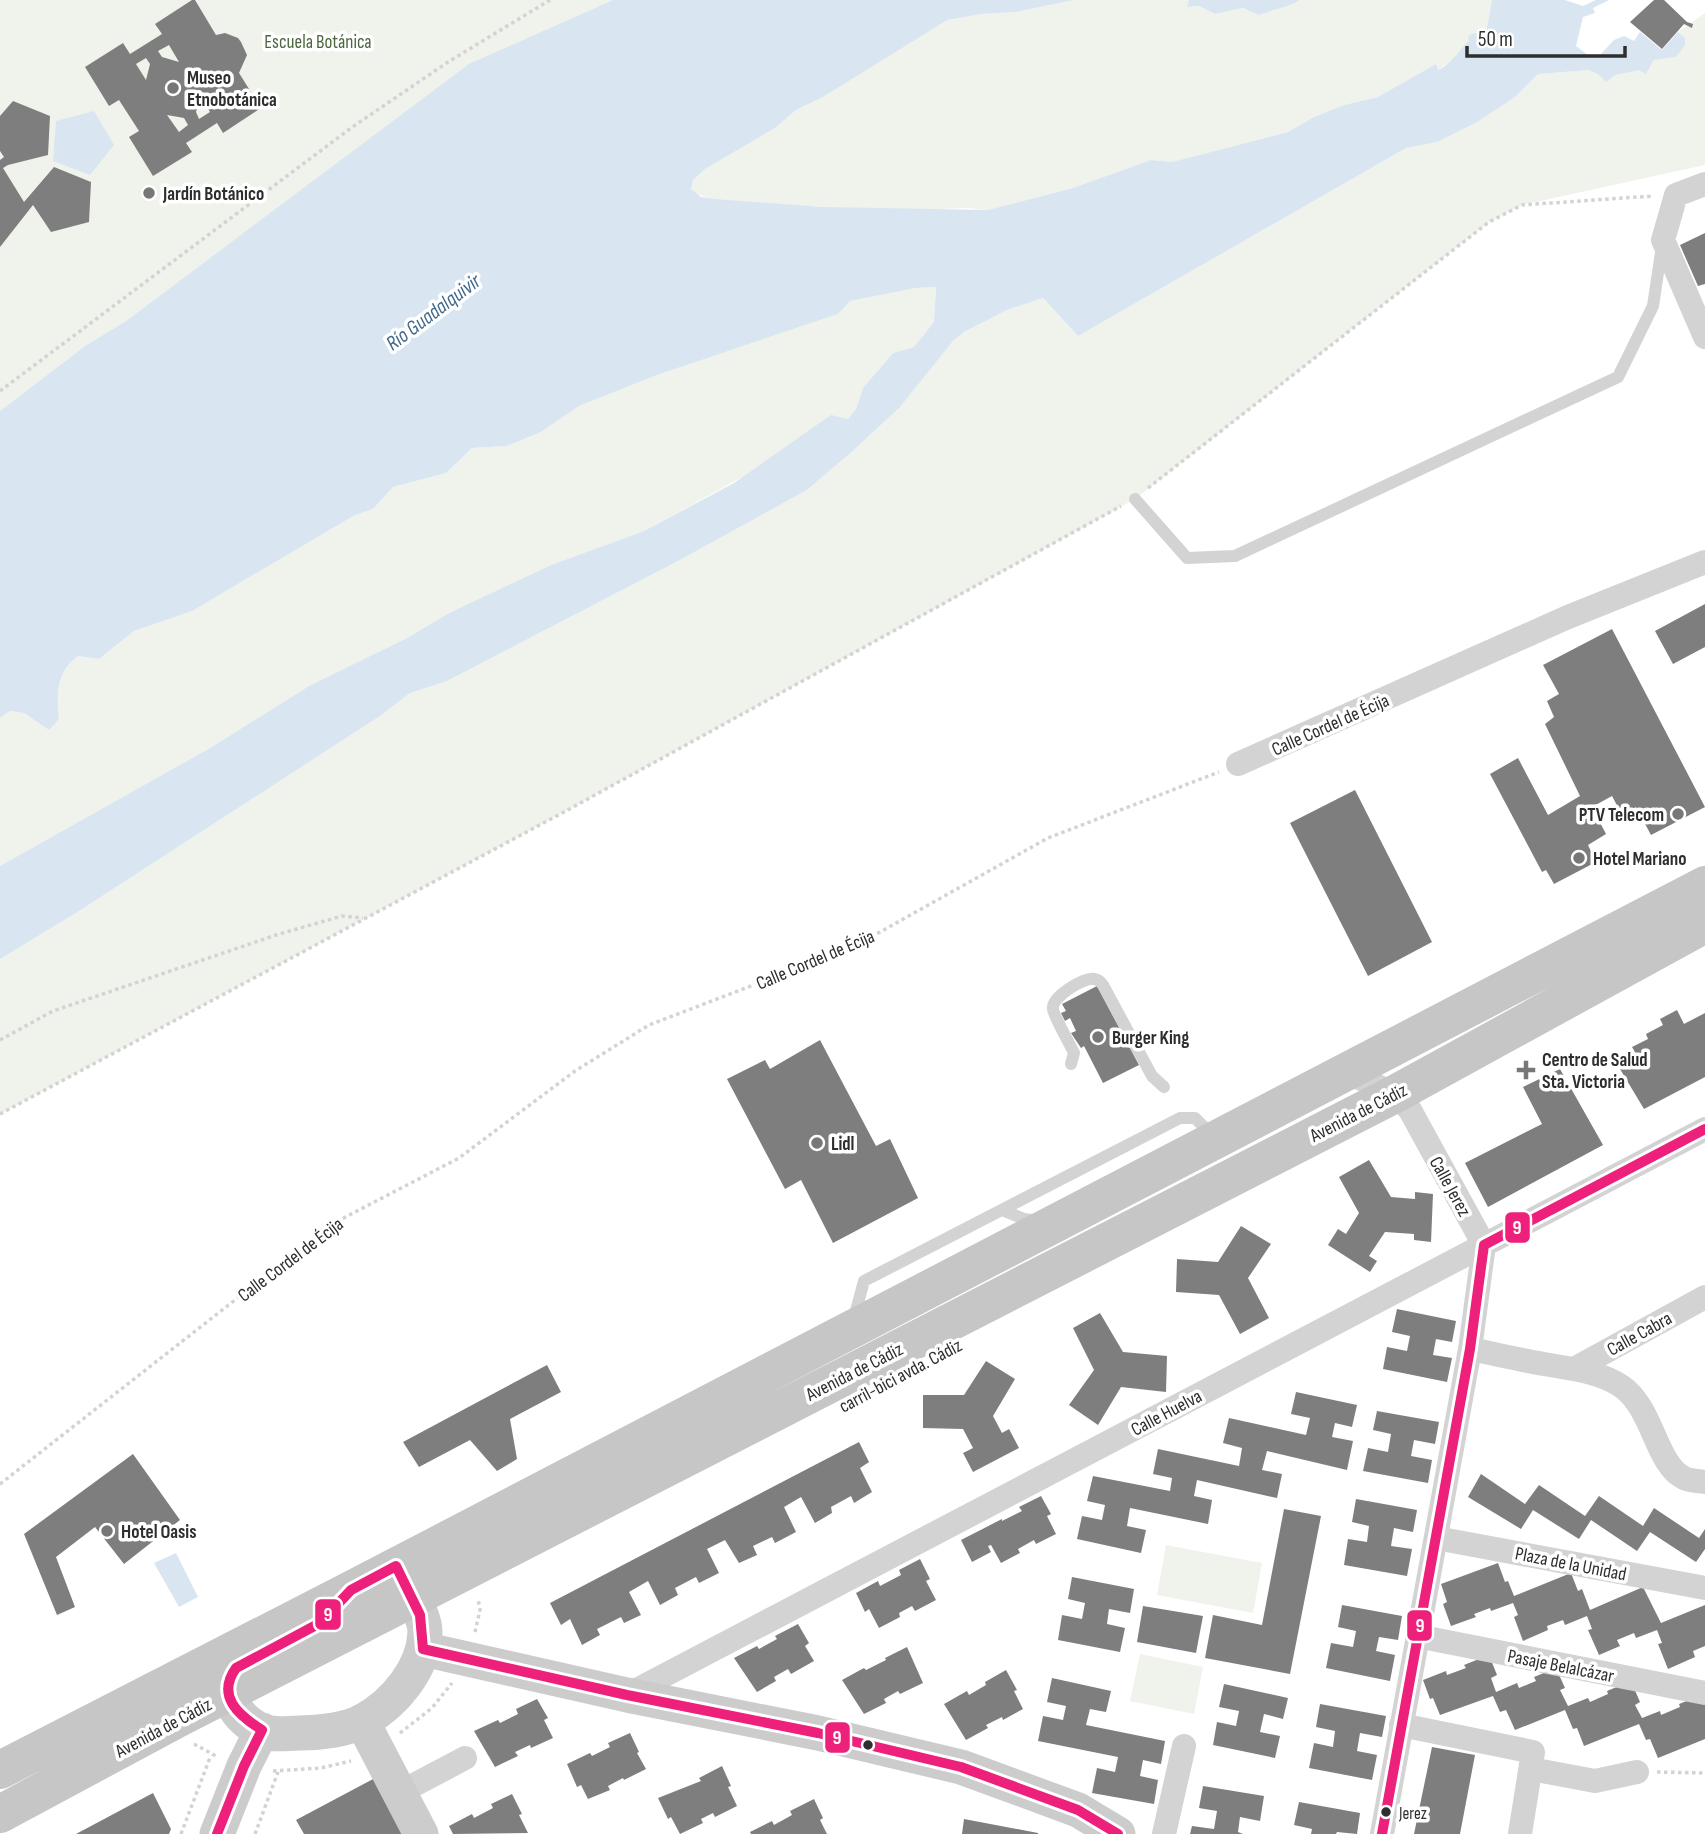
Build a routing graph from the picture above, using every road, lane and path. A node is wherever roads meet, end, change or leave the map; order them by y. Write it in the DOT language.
graph roads {
  1 [pos="550,0"];
  2 [pos="1705,184"];
  3 [pos="1676,195"];
  4 [pos="1663,240"];
  5 [pos="1705,337"];
  6 [pos="0,391"];
  7 [pos="1135,499"];
  8 [pos="1705,562"];
  9 [pos="1238,764"];
  10 [pos="1705,885"];
  11 [pos="365,919"];
  12 [pos="1705,924"];
  13 [pos="0,1040"];
  14 [pos="1071,1064"];
  15 [pos="1346,1072"];
  16 [pos="1164,1087"];
  17 [pos="1395,1094"];
  18 [pos="0,1114"];
  19 [pos="1705,1129"];
  20 [pos="1218,1140"];
  21 [pos="1002,1210"];
  22 [pos="1055,1223"];
  23 [pos="1484,1245"];
  24 [pos="1705,1297"];
  25 [pos="850,1330"];
  26 [pos="1470,1349"];
  27 [pos="1574,1368"];
  28 [pos="1705,1482"];
  29 [pos="0,1484"];
  30 [pos="1436,1538"];
  31 [pos="404,1582"];
  32 [pos="1705,1588"];
  33 [pos="352,1590"];
  34 [pos="478,1590"];
  35 [pos="1417,1636"];
  36 [pos="423,1649"];
  37 [pos="467,1659"];
  38 [pos="227,1693"];
  39 [pos="1705,1693"];
  40 [pos="627,1695"];
  41 [pos="1401,1725"];
  42 [pos="262,1730"];
  43 [pos="369,1735"];
  44 [pos="191,1743"];
  45 [pos="1184,1746"];
  46 [pos="211,1755"];
  47 [pos="465,1758"];
  48 [pos="244,1766"];
  49 [pos="1531,1769"];
  50 [pos="0,1770"];
  51 [pos="278,1772"];
  52 [pos="1637,1772"];
  53 [pos="1705,1773"];
  54 [pos="399,1793"];
  55 [pos="0,1814"];
  56 [pos="181,1834"];
  57 [pos="217,1834"];
  58 [pos="254,1834"];
  59 [pos="421,1834"];
  60 [pos="1118,1834"];
  61 [pos="1164,1834"];
  62 [pos="1382,1834"];
  63 [pos="1520,1834"];
  1 -- 6 [label="path"];
  2 -- 3 [label="street"];
  3 -- 4 [label="street"];
  3 -- 7 [label="path"];
  4 -- 5 [label="street"];
  4 -- 7 [label="lane"];
  7 -- 11 [label="path"];
  8 -- 9 [label="street, Calle Cordel de Écija"];
  9 -- 29 [label="path, Calle Cordel de Écija"];
  10 -- 15 [label="main road, Avenida de Cádiz"];
  11 -- 13 [label="path"];
  11 -- 18 [label="path"];
  12 -- 17 [label="main road, Avenida de Cádiz"];
  14 -- 16 [label="lane"];
  15 -- 17 [label="street, Calle Jerez"];
  15 -- 20 [label="main road, Avenida de Cádiz"];
  17 -- 23 [label="street, Calle Jerez"];
  17 -- 31 [label="main road, Avenida de Cádiz"];
  19 -- 23 [label="street, Calle Huelva"];
  20 -- 21 [label="lane"];
  20 -- 22 [label="main road, Avenida de Cádiz"];
  21 -- 22 [label="lane"];
  21 -- 25 [label="lane"];
  22 -- 25 [label="main road, Avenida de Cádiz"];
  23 -- 26 [label="street"];
  23 -- 40 [label="street, Calle Huelva"];
  24 -- 27 [label="street, Calle Cabra"];
  25 -- 31 [label="main road, Avenida de Cádiz"];
  26 -- 27 [label="street"];
  26 -- 30 [label="street"];
  27 -- 28 [label="street"];
  30 -- 32 [label="street, Plaza de la Unidad"];
  30 -- 35 [label="street"];
  31 -- 33 [label="main road, Avenida de Cádiz"];
  31 -- 36 [label="street"];
  31 -- 38 [label="main road, Avenida de Cádiz"];
  33 -- 38 [label="main road"];
  33 -- 50 [label="main road, Avenida de Cádiz"];
  34 -- 37 [label="path"];
  35 -- 39 [label="street, Pasaje Belalcázar"];
  35 -- 41 [label="street"];
  36 -- 37 [label="street"];
  36 -- 43 [label="street"];
  37 -- 40 [label="street"];
  37 -- 43 [label="path"];
  38 -- 42 [label="street"];
  38 -- 55 [label="main road, Avenida de Cádiz"];
  40 -- 60 [label="street"];
  41 -- 49 [label="street"];
  41 -- 62 [label="street"];
  42 -- 43 [label="street"];
  42 -- 48 [label="street"];
  43 -- 51 [label="path"];
  43 -- 54 [label="street"];
  44 -- 46 [label="path"];
  45 -- 61 [label="street"];
  46 -- 48 [label="path"];
  46 -- 56 [label="path"];
  47 -- 54 [label="street"];
  48 -- 51 [label="path"];
  48 -- 57 [label="street"];
  49 -- 52 [label="street"];
  49 -- 63 [label="street"];
  51 -- 58 [label="path"];
  52 -- 53 [label="path"];
  54 -- 59 [label="street"];
}
